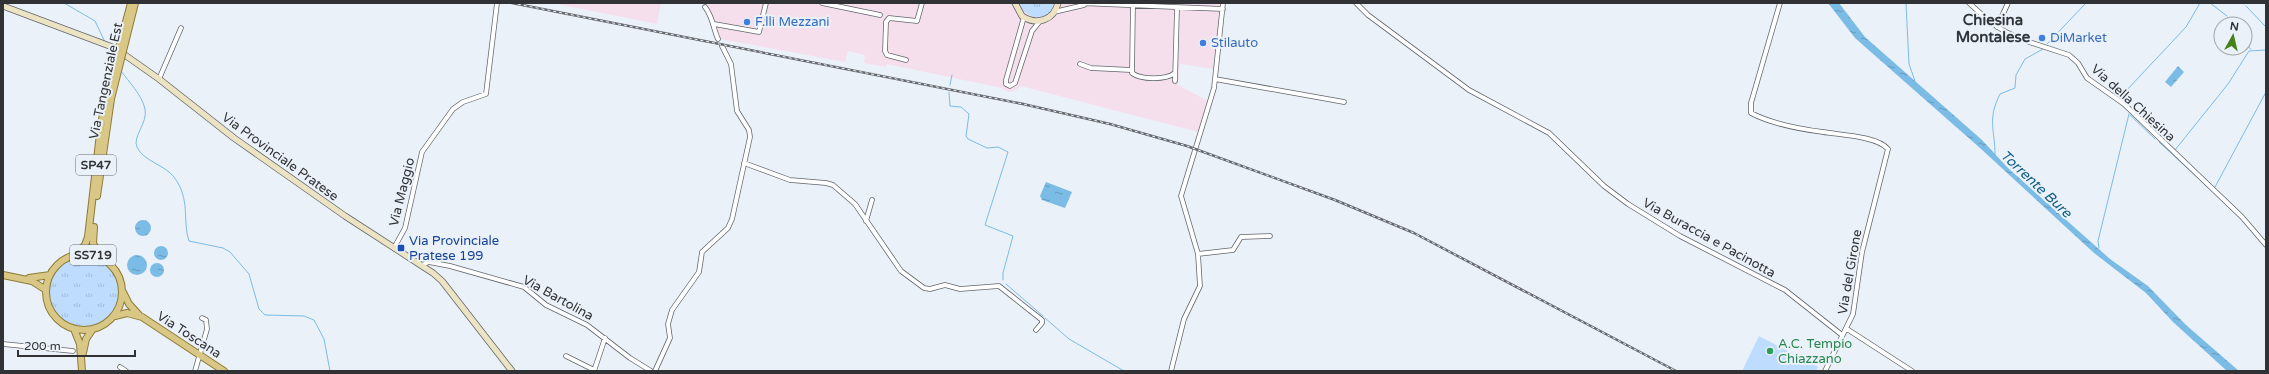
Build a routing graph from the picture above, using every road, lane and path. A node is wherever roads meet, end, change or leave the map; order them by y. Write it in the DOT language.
graph roads {
  1 [pos="131,3"];
  2 [pos="135,3"];
  3 [pos="497,3"];
  4 [pos="766,3"];
  5 [pos="822,3"];
  6 [pos="922,3"];
  7 [pos="1015,3"];
  8 [pos="1058,3"];
  9 [pos="1080,3"];
  10 [pos="1224,3"];
  11 [pos="1356,3"];
  12 [pos="1780,3"];
  13 [pos="1969,3"];
  14 [pos="2008,3"];
  15 [pos="1088,4"];
  16 [pos="1133,5"];
  17 [pos="3,6"];
  18 [pos="705,7"];
  19 [pos="1177,8"];
  20 [pos="1223,9"];
  21 [pos="1054,12"];
  22 [pos="880,15"];
  23 [pos="1024,17"];
  24 [pos="1040,21"];
  25 [pos="714,24"];
  26 [pos="1997,27"];
  27 [pos="181,28"];
  28 [pos="718,39"];
  29 [pos="722,46"];
  30 [pos="906,60"];
  31 [pos="1080,64"];
  32 [pos="1131,70"];
  33 [pos="1175,73"];
  34 [pos="159,79"];
  35 [pos="1215,79"];
  36 [pos="1175,81"];
  37 [pos="109,98"];
  38 [pos="1344,102"];
  39 [pos="744,163"];
  40 [pos="872,200"];
  41 [pos="866,220"];
  42 [pos="1270,236"];
  43 [pos="2266,245"];
  44 [pos="394,248"];
  45 [pos="1198,254"];
  46 [pos="76,255"];
  47 [pos="100,258"];
  48 [pos="422,265"];
  49 [pos="3,275"];
  50 [pos="50,276"];
  51 [pos="22,278"];
  52 [pos="46,290"];
  53 [pos="123,292"];
  54 [pos="115,316"];
  55 [pos="142,317"];
  56 [pos="202,318"];
  57 [pos="74,329"];
  58 [pos="1847,329"];
  59 [pos="92,330"];
  60 [pos="1036,330"];
  61 [pos="1842,335"];
  62 [pos="605,338"];
  63 [pos="3,344"];
  64 [pos="73,351"];
  65 [pos="200,355"];
  66 [pos="566,356"];
  67 [pos="82,358"];
  68 [pos="120,367"];
  69 [pos="217,369"];
  70 [pos="594,370"];
  71 [pos="82,371"];
  72 [pos="126,371"];
  73 [pos="195,371"];
  74 [pos="224,371"];
  75 [pos="512,371"];
  76 [pos="651,371"];
  77 [pos="655,371"];
  78 [pos="1171,371"];
  79 [pos="1825,371"];
  80 [pos="1912,371"];
  1 -- 37 [label="main road, Via Tangenziale Est / SP47, bridge"];
  2 -- 37 [label="main road, Via Tangenziale Est / SP47, bridge"];
  3 -- 44 [label="street, Via Maggio"];
  4 -- 25 [label="street"];
  5 -- 22 [label="street"];
  6 -- 30 [label="street"];
  7 -- 23 [label="street"];
  8 -- 21 [label="street"];
  9 -- 15 [label="street"];
  10 -- 20 [label="street"];
  11 -- 61 [label="street, Via Buraccia e Pacinotta"];
  12 -- 58 [label="street, Via del Girone"];
  13 -- 26 [label="street, Via della Chiesina"];
  14 -- 26 [label="street"];
  15 -- 16 [label="street"];
  15 -- 21 [label="street"];
  16 -- 19 [label="street"];
  16 -- 32 [label="street"];
  17 -- 34 [label="street, Via Provinciale Pratese"];
  18 -- 25 [label="street"];
  19 -- 20 [label="street"];
  19 -- 33 [label="street"];
  20 -- 35 [label="street"];
  21 -- 24 [label="street"];
  23 -- 24 [label="street"];
  23 -- 24 [label="street"];
  25 -- 28 [label="street"];
  26 -- 43 [label="street, Via della Chiesina"];
  27 -- 34 [label="street"];
  29 -- 39 [label="street"];
  31 -- 32 [label="street"];
  32 -- 33 [label="street"];
  33 -- 36 [label="street"];
  34 -- 44 [label="street, Via Provinciale Pratese"];
  35 -- 38 [label="street"];
  35 -- 45 [label="street"];
  37 -- 46 [label="main road, Via Tangenziale Est / SP47"];
  37 -- 47 [label="main road, Via Tangenziale Est / SP47"];
  39 -- 41 [label="street"];
  39 -- 77 [label="street"];
  40 -- 41 [label="street"];
  41 -- 60 [label="street"];
  42 -- 45 [label="street"];
  44 -- 48 [label="street, Via Provinciale Pratese"];
  45 -- 78 [label="street"];
  46 -- 47 [label="main road, SS719"];
  46 -- 50 [label="main road, SS719"];
  47 -- 53 [label="main road, SS719"];
  48 -- 62 [label="street, Via Bartolina"];
  48 -- 75 [label="street, Via Provinciale Pratese"];
  49 -- 51 [label="main road"];
  50 -- 51 [label="main road"];
  50 -- 52 [label="main road, SS719"];
  51 -- 52 [label="main road"];
  52 -- 57 [label="main road, SS719"];
  53 -- 54 [label="main road"];
  53 -- 55 [label="main road, Via Toscana / SS719"];
  54 -- 55 [label="main road, Via Toscana / SS719"];
  54 -- 59 [label="main road"];
  55 -- 65 [label="main road, Via Toscana / SS719"];
  56 -- 65 [label="street"];
  57 -- 59 [label="main road, SS719"];
  57 -- 67 [label="main road"];
  58 -- 61 [label="street, Via del Girone"];
  58 -- 80 [label="street"];
  59 -- 67 [label="main road"];
  61 -- 79 [label="street, Via del Girone"];
  62 -- 70 [label="street"];
  62 -- 76 [label="street, Via Bartolina"];
  63 -- 64 [label="street"];
  65 -- 69 [label="main road, Via Toscana / SS719"];
  65 -- 73 [label="street"];
  66 -- 70 [label="street"];
  67 -- 71 [label="main road"];
  68 -- 72 [label="street"];
  69 -- 74 [label="main road, Via Toscana / SS719"];
}
